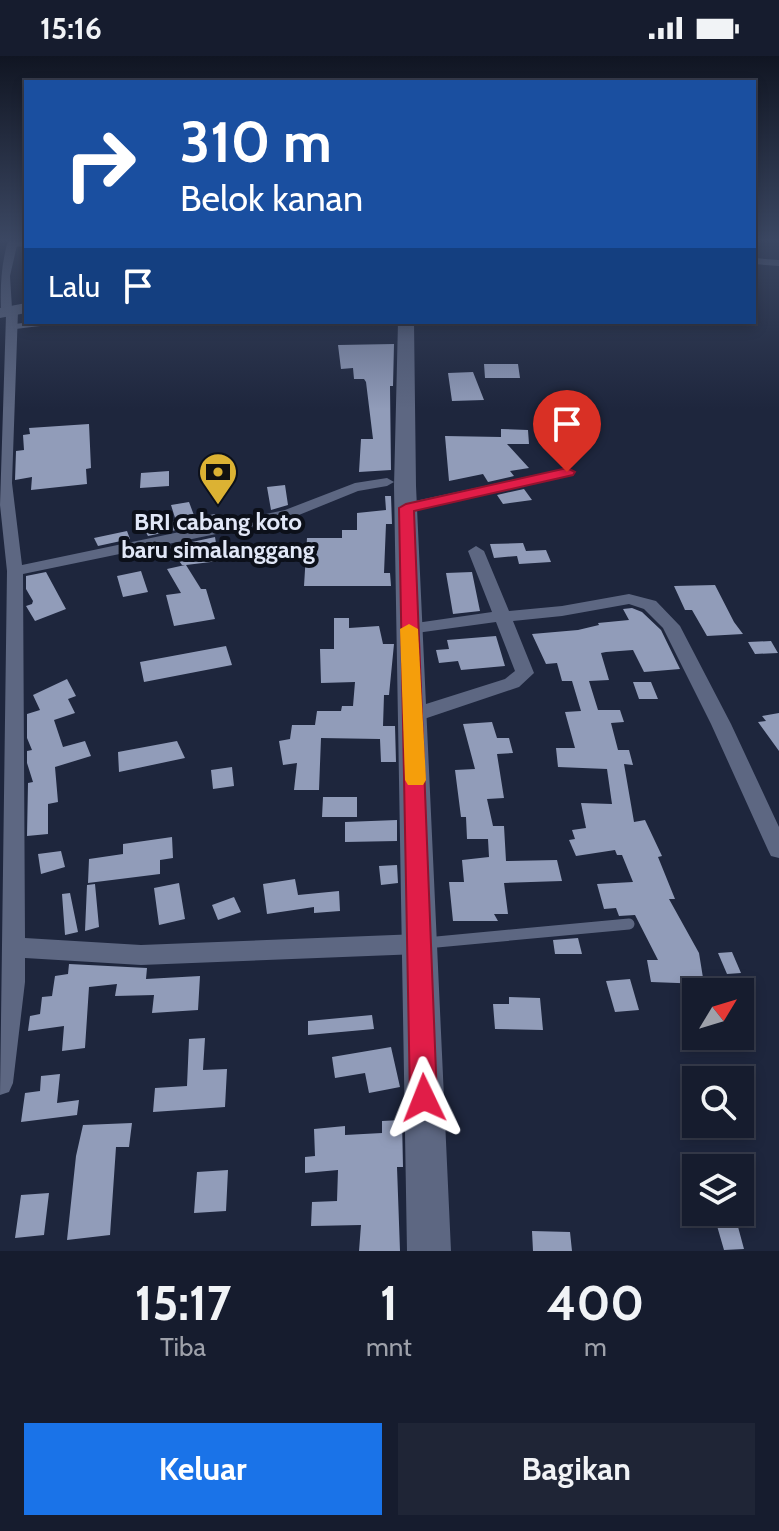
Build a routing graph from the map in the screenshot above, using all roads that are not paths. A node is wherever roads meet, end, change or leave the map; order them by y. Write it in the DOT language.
graph roads {
  1 [pos="11,314"];
  2 [pos="406,324"];
  3 [pos="4,391"];
  4 [pos="3,444"];
  5 [pos="567,472"];
  6 [pos="398,490"];
  7 [pos="3,498"];
  8 [pos="476,551"];
  9 [pos="15,571"];
  10 [pos="502,618"];
  11 [pos="409,629"];
  12 [pos="414,715"];
  13 [pos="779,850"];
  14 [pos="629,924"];
  15 [pos="419,944"];
  16 [pos="14,947"];
  17 [pos="0,1083"];
  18 [pos="429,1251"];
  1 -- 3 [label="street"];
  2 -- 6 [label="main road"];
  3 -- 4 [label="street"];
  4 -- 7 [label="street"];
  5 -- 6 [label="street"];
  6 -- 9 [label="street"];
  6 -- 11 [label="main road"];
  7 -- 9 [label="street"];
  8 -- 10 [label="street"];
  9 -- 16 [label="street"];
  10 -- 11 [label="street"];
  10 -- 12 [label="street"];
  10 -- 13 [label="street"];
  11 -- 12 [label="main road"];
  12 -- 15 [label="main road"];
  14 -- 15 [label="lane"];
  15 -- 16 [label="street"];
  15 -- 18 [label="main road"];
  16 -- 17 [label="street"];
}
